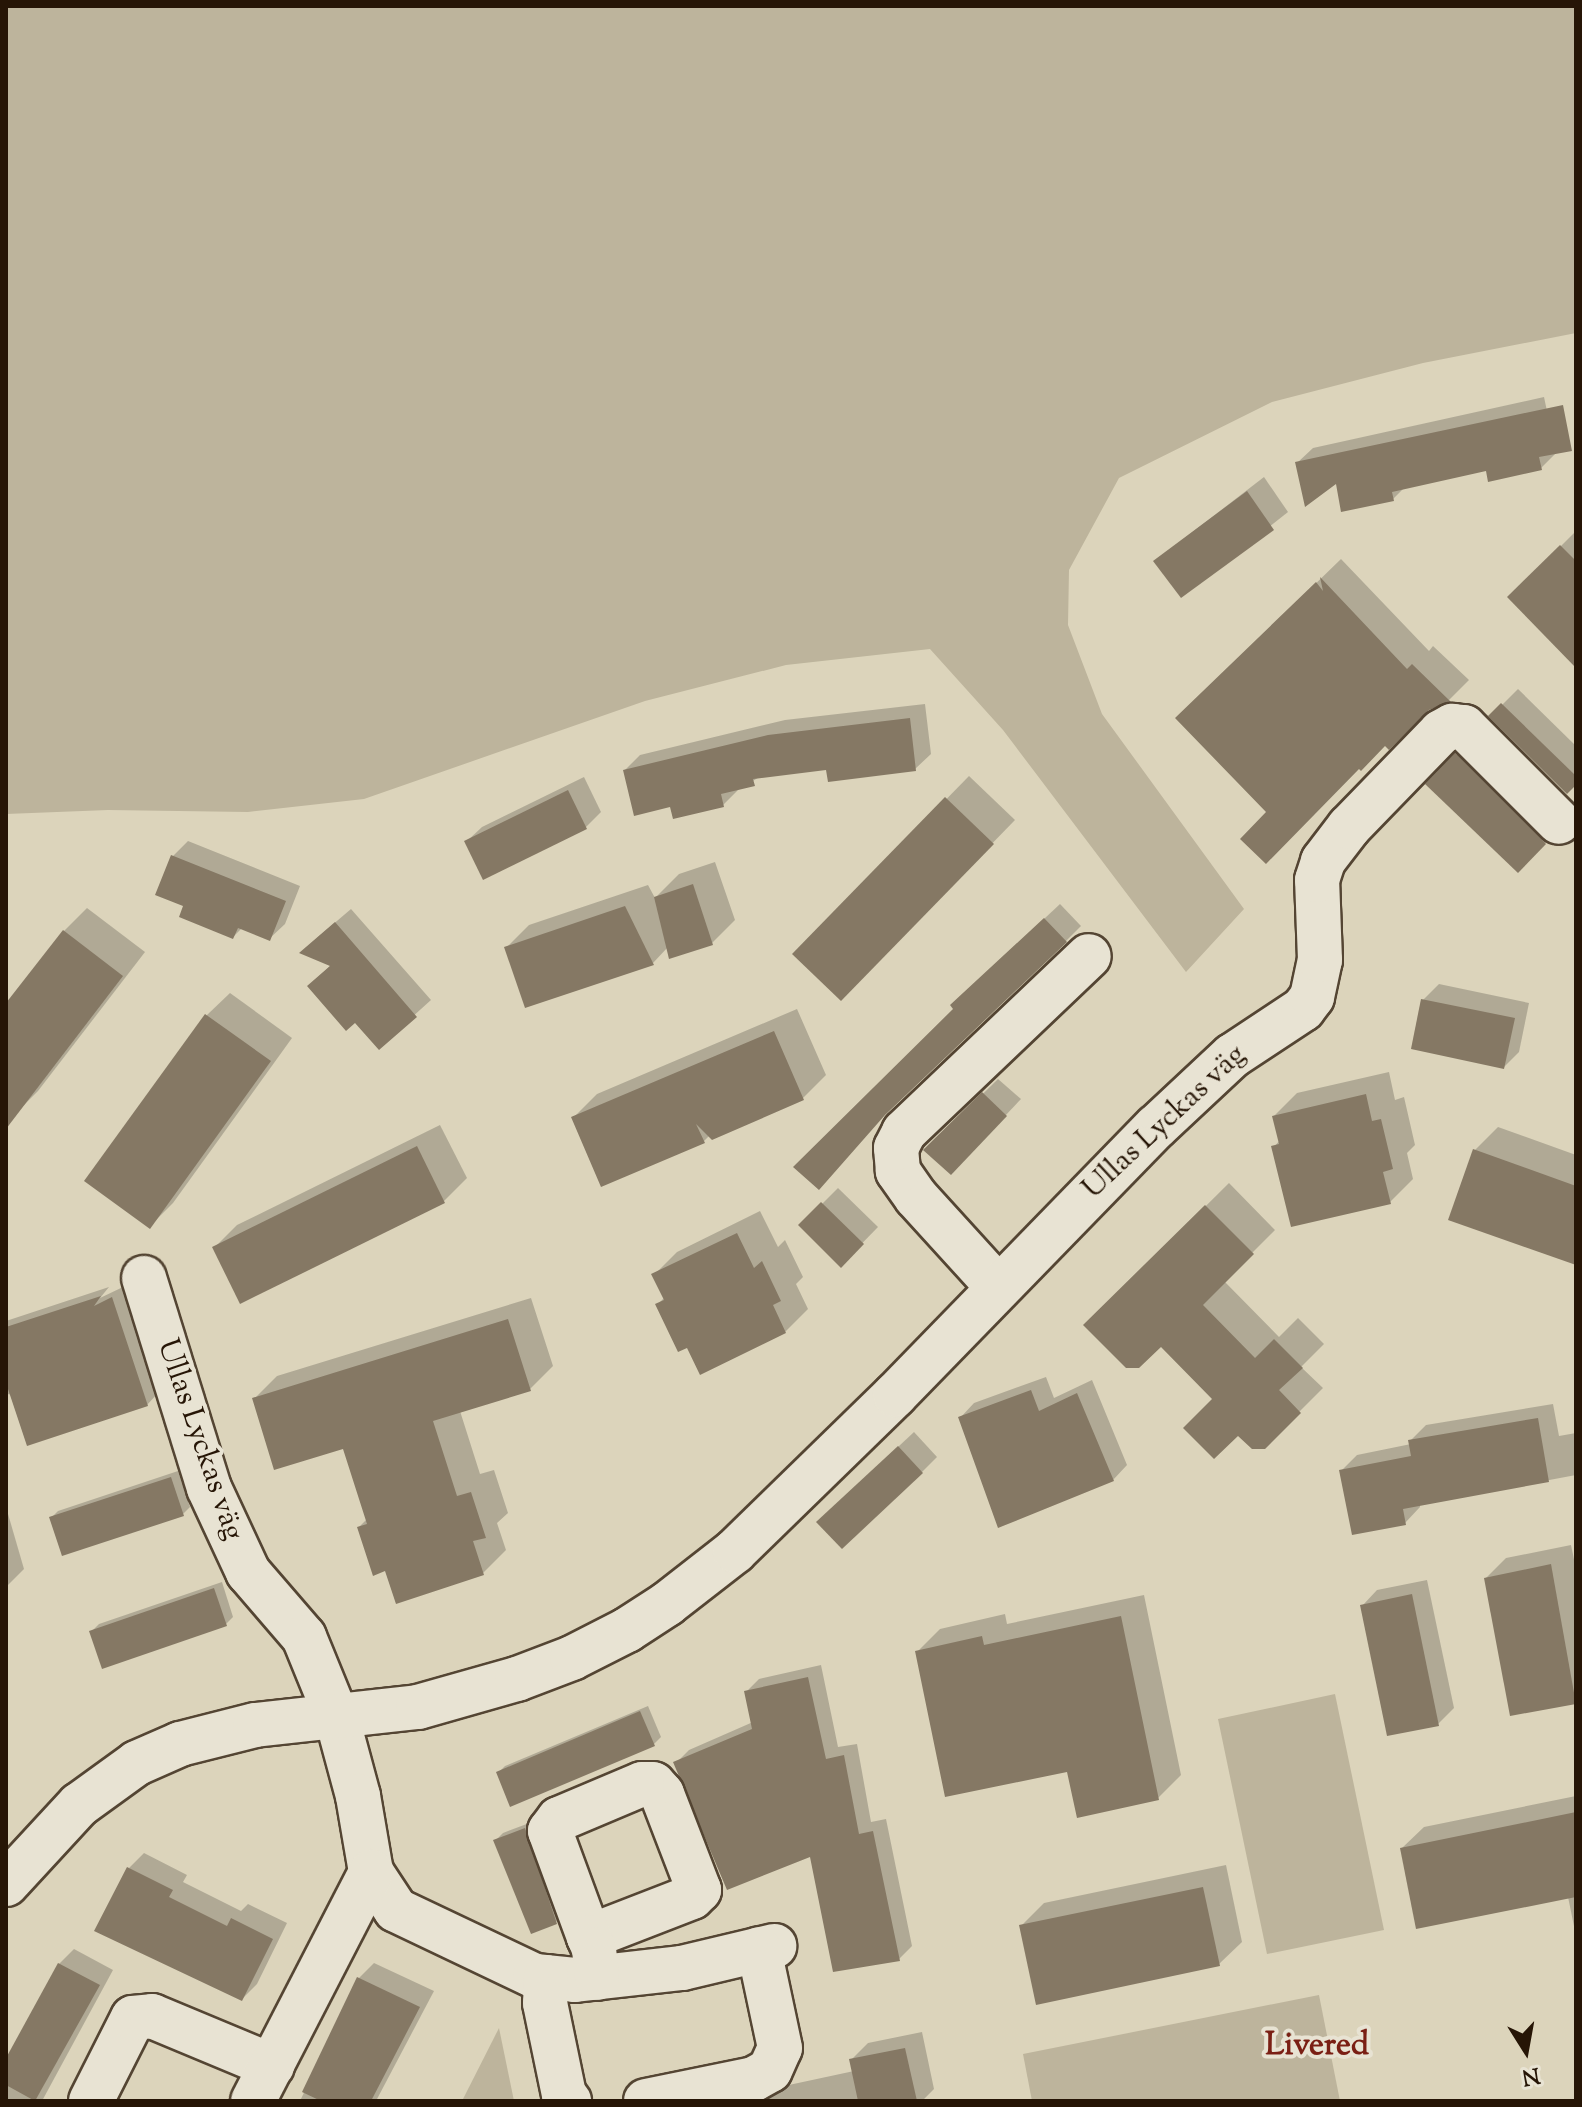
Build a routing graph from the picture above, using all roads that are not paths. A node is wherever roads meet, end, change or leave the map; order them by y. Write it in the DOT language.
graph roads {
  1 [pos="1559,822"];
  2 [pos="1089,956"];
  3 [pos="144,1278"];
  4 [pos="997,1286"];
  5 [pos="337,1718"];
  6 [pos="371,1872"];
  7 [pos="6,1884"];
  8 [pos="546,1977"];
  9 [pos="262,2083"];
  10 [pos="91,2101"];
  11 [pos="569,2101"];
  12 [pos="646,2101"];
  1 -- 4 [label="street, Ullas Lyckas väg"];
  2 -- 4 [label="street"];
  3 -- 5 [label="street, Ullas Lyckas väg"];
  4 -- 5 [label="street, Ullas Lyckas väg"];
  5 -- 6 [label="street, Ullas Lyckas väg"];
  5 -- 7 [label="street, Ullas Lyckas väg"];
  6 -- 8 [label="street, Ullas Lyckas väg"];
  6 -- 9 [label="street"];
  8 -- 11 [label="street"];
  8 -- 12 [label="street, Ullas Lyckas väg"];
  9 -- 10 [label="street"];
}
